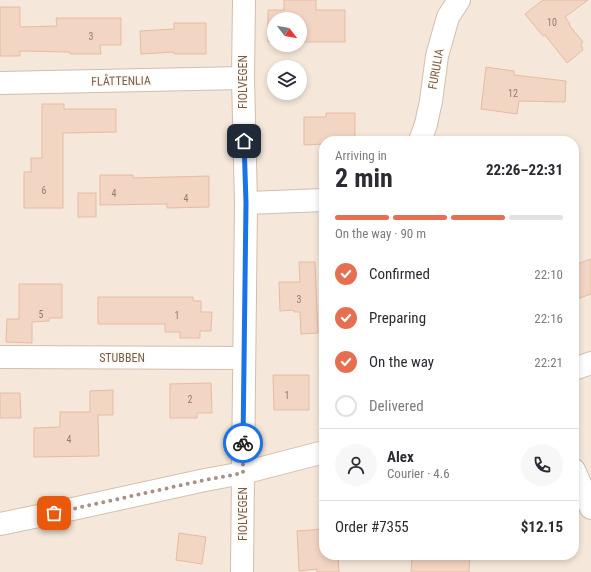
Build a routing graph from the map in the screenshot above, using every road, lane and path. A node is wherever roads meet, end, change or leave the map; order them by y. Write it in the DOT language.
graph roads {
  1 [pos="244,0"];
  2 [pos="459,0"];
  3 [pos="243,78"];
  4 [pos="0,83"];
  5 [pos="422,136"];
  6 [pos="319,200"];
  7 [pos="246,203"];
  8 [pos="0,357"];
  9 [pos="244,358"];
  10 [pos="591,363"];
  11 [pos="579,367"];
  12 [pos="319,453"];
  13 [pos="243,473"];
  14 [pos="579,481"];
  15 [pos="591,508"];
  16 [pos="0,524"];
  17 [pos="242,572"];
  1 -- 3 [label="street, FIOLVEGEN"];
  2 -- 5 [label="street, FURULIA"];
  3 -- 4 [label="street, FLÅTTENLIA"];
  3 -- 7 [label="street, FIOLVEGEN"];
  6 -- 7 [label="street"];
  7 -- 9 [label="street, FIOLVEGEN"];
  8 -- 9 [label="street, STUBBEN"];
  9 -- 13 [label="street, FIOLVEGEN"];
  10 -- 11 [label="street"];
  12 -- 13 [label="street"];
  13 -- 16 [label="street"];
  13 -- 17 [label="street, FIOLVEGEN"];
  14 -- 15 [label="street"];
}
